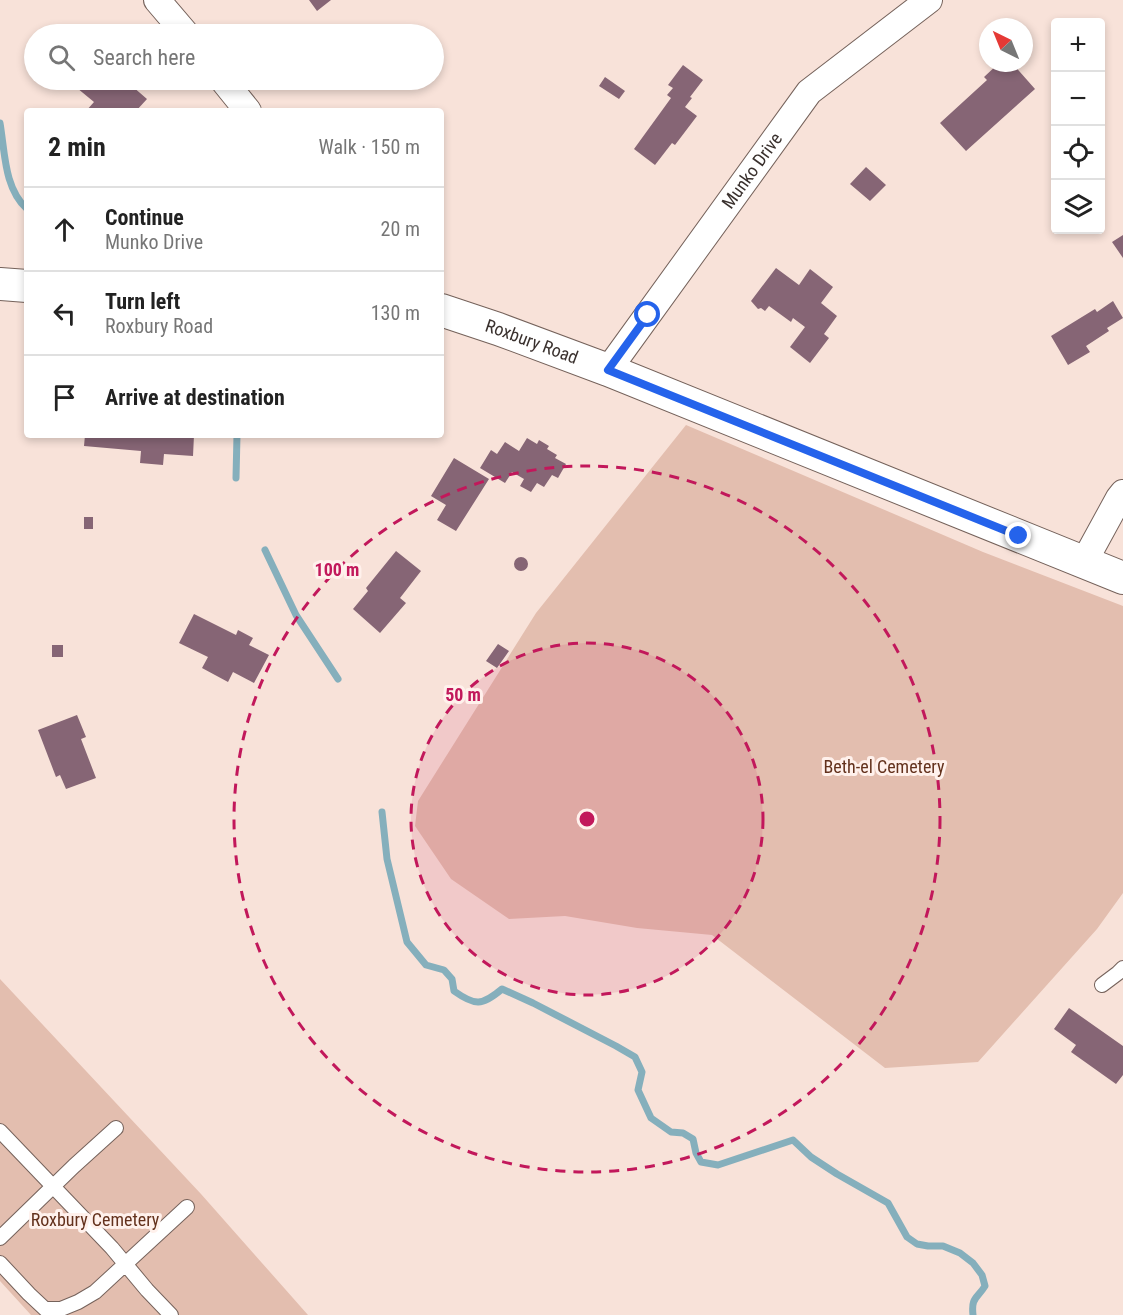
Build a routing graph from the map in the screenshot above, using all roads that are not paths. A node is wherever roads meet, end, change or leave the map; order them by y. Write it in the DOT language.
graph roads {
  1 [pos="157,0"];
  2 [pos="928,0"];
  3 [pos="177,24"];
  4 [pos="231,90"];
  5 [pos="246,108"];
  6 [pos="0,284"];
  7 [pos="24,286"];
  8 [pos="444,311"];
  9 [pos="608,370"];
  10 [pos="1123,493"];
  11 [pos="1084,562"];
  12 [pos="1123,578"];
  13 [pos="1123,968"];
  14 [pos="1102,985"];
  15 [pos="116,1128"];
  16 [pos="0,1131"];
  17 [pos="53,1186"];
  18 [pos="187,1207"];
  19 [pos="0,1238"];
  20 [pos="0,1263"];
  21 [pos="125,1264"];
  22 [pos="171,1315"];
  1 -- 3 [label="street"];
  2 -- 9 [label="street, Munko Drive"];
  4 -- 5 [label="street"];
  6 -- 7 [label="street"];
  8 -- 9 [label="street, Roxbury Road"];
  9 -- 11 [label="street, Roxbury Road"];
  10 -- 11 [label="street"];
  11 -- 12 [label="street, Roxbury Road"];
  13 -- 14 [label="lane"];
  15 -- 17 [label="lane"];
  16 -- 17 [label="lane"];
  17 -- 19 [label="lane"];
  17 -- 21 [label="lane"];
  18 -- 21 [label="lane"];
  20 -- 21 [label="lane"];
  21 -- 22 [label="lane"];
}
